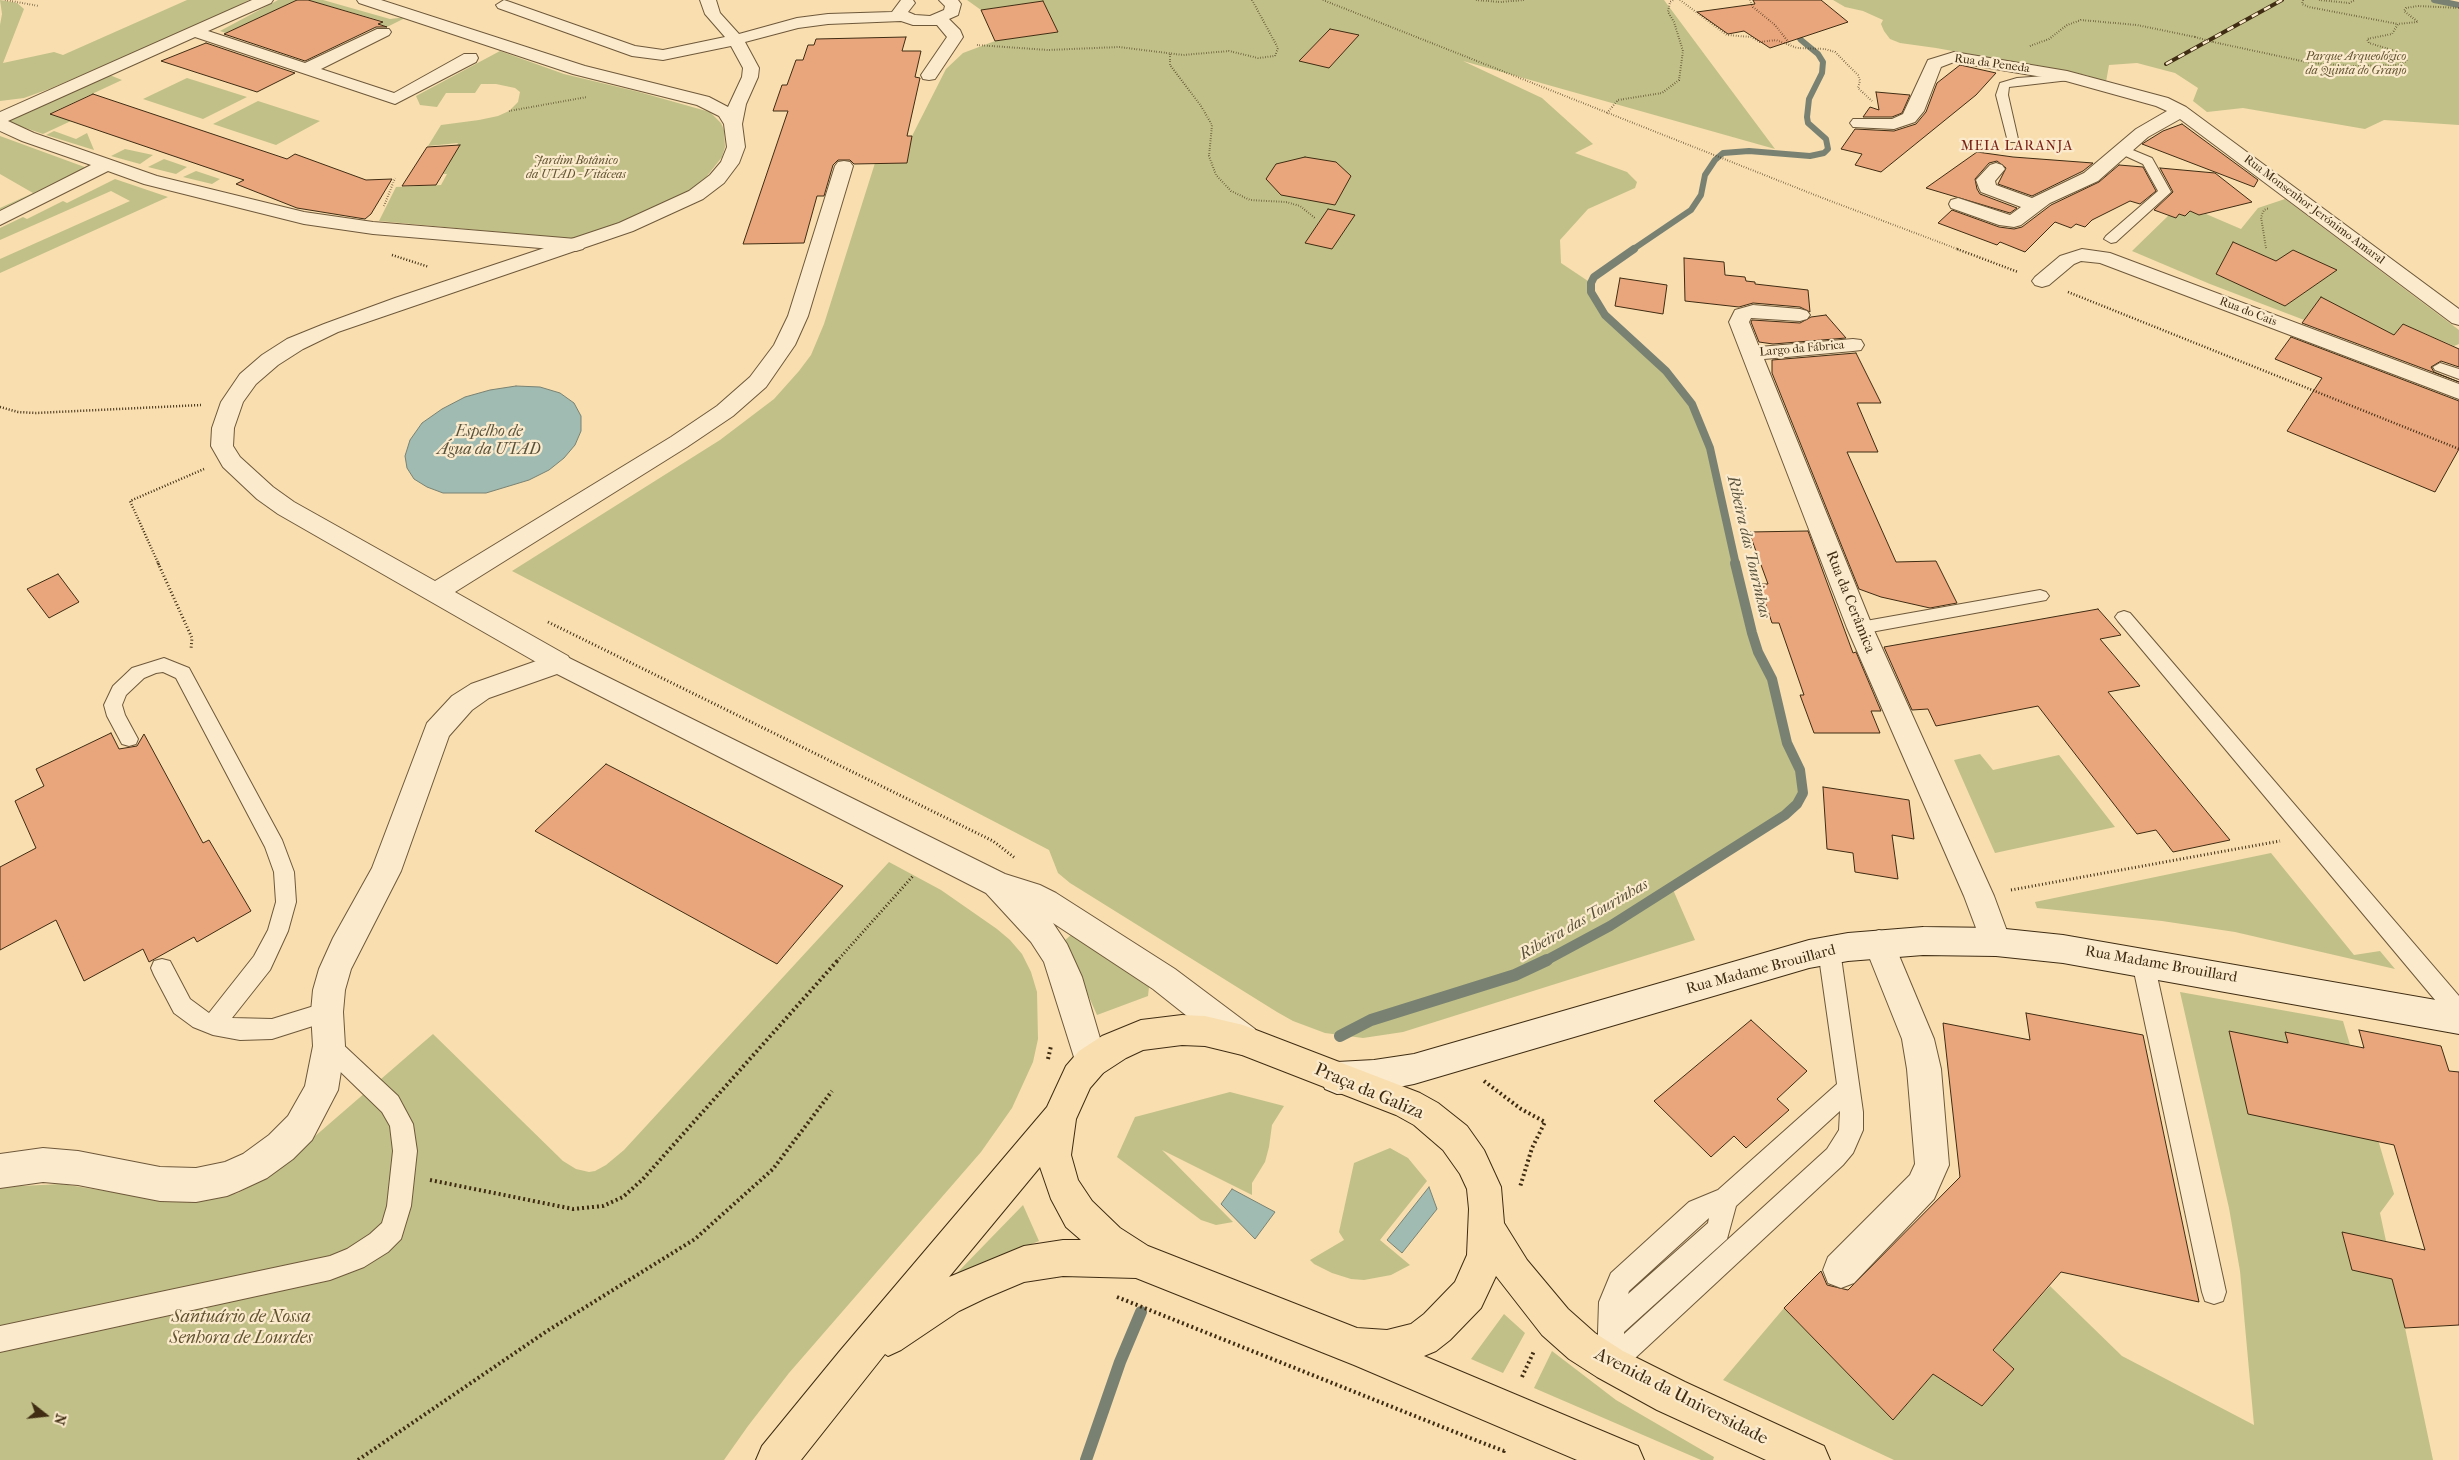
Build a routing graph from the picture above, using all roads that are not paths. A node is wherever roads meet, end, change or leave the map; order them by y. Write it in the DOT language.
graph roads {
  1 [pos="265,0"];
  2 [pos="365,0"];
  3 [pos="708,0"];
  4 [pos="913,0"];
  5 [pos="946,0"];
  6 [pos="500,2"];
  7 [pos="903,16"];
  8 [pos="940,19"];
  9 [pos="195,32"];
  10 [pos="383,32"];
  11 [pos="736,40"];
  12 [pos="470,58"];
  13 [pos="307,70"];
  14 [pos="929,75"];
  15 [pos="750,77"];
  16 [pos="2074,77"];
  17 [pos="694,99"];
  18 [pos="2174,107"];
  19 [pos="0,118"];
  20 [pos="1859,123"];
  21 [pos="0,124"];
  22 [pos="733,124"];
  23 [pos="2012,139"];
  24 [pos="2122,150"];
  25 [pos="106,165"];
  26 [pos="844,166"];
  27 [pos="1996,169"];
  28 [pos="1958,204"];
  29 [pos="2034,205"];
  30 [pos="0,219"];
  31 [pos="2111,239"];
  32 [pos="576,245"];
  33 [pos="2042,281"];
  34 [pos="1800,315"];
  35 [pos="2459,319"];
  36 [pos="1853,345"];
  37 [pos="1751,354"];
  38 [pos="2440,367"];
  39 [pos="2459,374"];
  40 [pos="2459,392"];
  41 [pos="435,593"];
  42 [pos="2040,596"];
  43 [pos="2124,617"];
  44 [pos="1860,628"];
  45 [pos="559,663"];
  46 [pos="129,738"];
  47 [pos="997,884"];
  48 [pos="1996,942"];
  49 [pos="1880,944"];
  50 [pos="1829,950"];
  51 [pos="2143,962"];
  52 [pos="162,968"];
  53 [pos="327,1012"];
  54 [pos="2459,1012"];
  55 [pos="2459,1019"];
  56 [pos="213,1024"];
  57 [pos="1243,1040"];
  58 [pos="329,1046"];
  59 [pos="1092,1062"];
  60 [pos="1338,1078"];
  61 [pos="1849,1088"];
  62 [pos="1059,1118"];
  63 [pos="0,1171"];
  64 [pos="1726,1200"];
  65 [pos="1487,1228"];
  66 [pos="1136,1260"];
  67 [pos="1841,1270"];
  68 [pos="2214,1292"];
  69 [pos="0,1339"];
  70 [pos="1357,1348"];
  71 [pos="1610,1364"];
  72 [pos="852,1365"];
  73 [pos="776,1460"];
  74 [pos="1624,1460"];
  75 [pos="1810,1460"];
  1 -- 9 [label="street"];
  2 -- 17 [label="street"];
  3 -- 11 [label="street"];
  4 -- 7 [label="street"];
  5 -- 8 [label="street"];
  6 -- 11 [label="street"];
  7 -- 8 [label="street"];
  7 -- 11 [label="street"];
  8 -- 14 [label="street"];
  9 -- 13 [label="street"];
  9 -- 19 [label="street"];
  10 -- 13 [label="street"];
  11 -- 15 [label="street"];
  12 -- 13 [label="street"];
  15 -- 17 [label="street"];
  15 -- 22 [label="street"];
  16 -- 18 [label="street, Rua da Peneda"];
  16 -- 20 [label="street, Rua da Peneda"];
  16 -- 23 [label="lane"];
  17 -- 22 [label="street"];
  18 -- 24 [label="street"];
  18 -- 35 [label="street, Rua Monsenhor Jerónimo Amaral"];
  21 -- 25 [label="street"];
  22 -- 32 [label="street"];
  24 -- 29 [label="street"];
  24 -- 31 [label="lane"];
  25 -- 30 [label="street"];
  25 -- 32 [label="street"];
  26 -- 41 [label="street"];
  27 -- 29 [label="street"];
  28 -- 29 [label="street"];
  32 -- 41 [label="street"];
  33 -- 40 [label="street, Rua do Cais"];
  34 -- 37 [label="street, Rua da Cerâmica"];
  36 -- 37 [label="street, Largo da Fábrica"];
  37 -- 44 [label="street, Rua da Cerâmica"];
  38 -- 39 [label="lane"];
  41 -- 45 [label="street"];
  42 -- 44 [label="lane"];
  43 -- 54 [label="lane"];
  44 -- 48 [label="street, Rua da Cerâmica"];
  45 -- 47 [label="street"];
  45 -- 53 [label="street"];
  46 -- 56 [label="lane"];
  47 -- 57 [label="street"];
  47 -- 59 [label="street"];
  48 -- 49 [label="street, Rua Madame Brouillard"];
  48 -- 51 [label="street, Rua Madame Brouillard"];
  49 -- 50 [label="street, Rua Madame Brouillard"];
  49 -- 67 [label="street"];
  50 -- 60 [label="street, Rua Madame Brouillard"];
  50 -- 61 [label="lane"];
  51 -- 55 [label="street, Rua Madame Brouillard"];
  51 -- 68 [label="lane"];
  52 -- 56 [label="lane"];
  53 -- 56 [label="lane"];
  53 -- 58 [label="street"];
  57 -- 59 [label="main road, Praça da Galiza"];
  57 -- 60 [label="main road, Praça da Galiza"];
  58 -- 63 [label="street"];
  58 -- 69 [label="lane"];
  59 -- 62 [label="main road, Praça da Galiza"];
  60 -- 65 [label="main road, Praça da Galiza"];
  61 -- 64 [label="lane"];
  61 -- 71 [label="lane"];
  62 -- 66 [label="main road, Praça da Galiza"];
  62 -- 72 [label="main road"];
  64 -- 71 [label="lane"];
  65 -- 70 [label="main road, Praça da Galiza"];
  65 -- 71 [label="main road, Avenida da Universidade"];
  66 -- 70 [label="main road, Praça da Galiza"];
  66 -- 72 [label="main road"];
  70 -- 74 [label="main road"];
  71 -- 75 [label="main road, Avenida da Universidade"];
  72 -- 73 [label="main road"];
}
